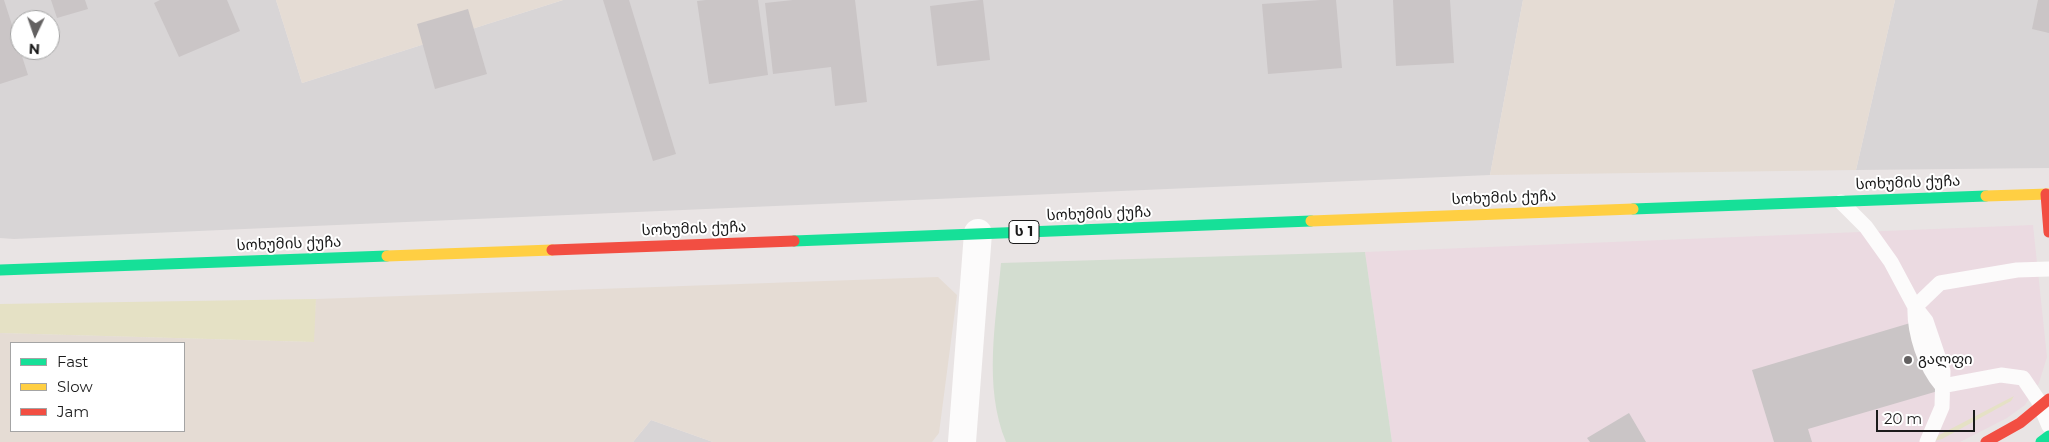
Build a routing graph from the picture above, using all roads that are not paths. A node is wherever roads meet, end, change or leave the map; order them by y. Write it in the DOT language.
graph roads {
  1 [pos="2047,194"];
  2 [pos="1895,199"];
  3 [pos="1840,201"];
  4 [pos="1866,228"];
  5 [pos="2049,232"];
  6 [pos="978,233"];
  7 [pos="2049,269"];
  8 [pos="0,270"];
  9 [pos="1915,307"];
  10 [pos="1942,386"];
  11 [pos="2045,403"];
  12 [pos="2049,426"];
  13 [pos="2049,436"];
  14 [pos="962,442"];
  15 [pos="1928,442"];
  16 [pos="1986,442"];
  17 [pos="2041,442"];
  1 -- 2 [label="main road, სოხუმის ქუჩა / ს 1"];
  1 -- 5 [label="main road"];
  2 -- 3 [label="main road, სოხუმის ქუჩა / ს 1"];
  2 -- 4 [label="lane"];
  3 -- 4 [label="lane"];
  3 -- 6 [label="main road, სოხუმის ქუჩა / ს 1"];
  4 -- 9 [label="lane"];
  6 -- 8 [label="main road, სოხუმის ქუჩა / ს 1"];
  6 -- 14 [label="street"];
  7 -- 9 [label="lane"];
  9 -- 10 [label="lane"];
  10 -- 11 [label="lane"];
  10 -- 15 [label="lane"];
  11 -- 12 [label="lane"];
  11 -- 16 [label="main road"];
  13 -- 17 [label="main road"];
}
